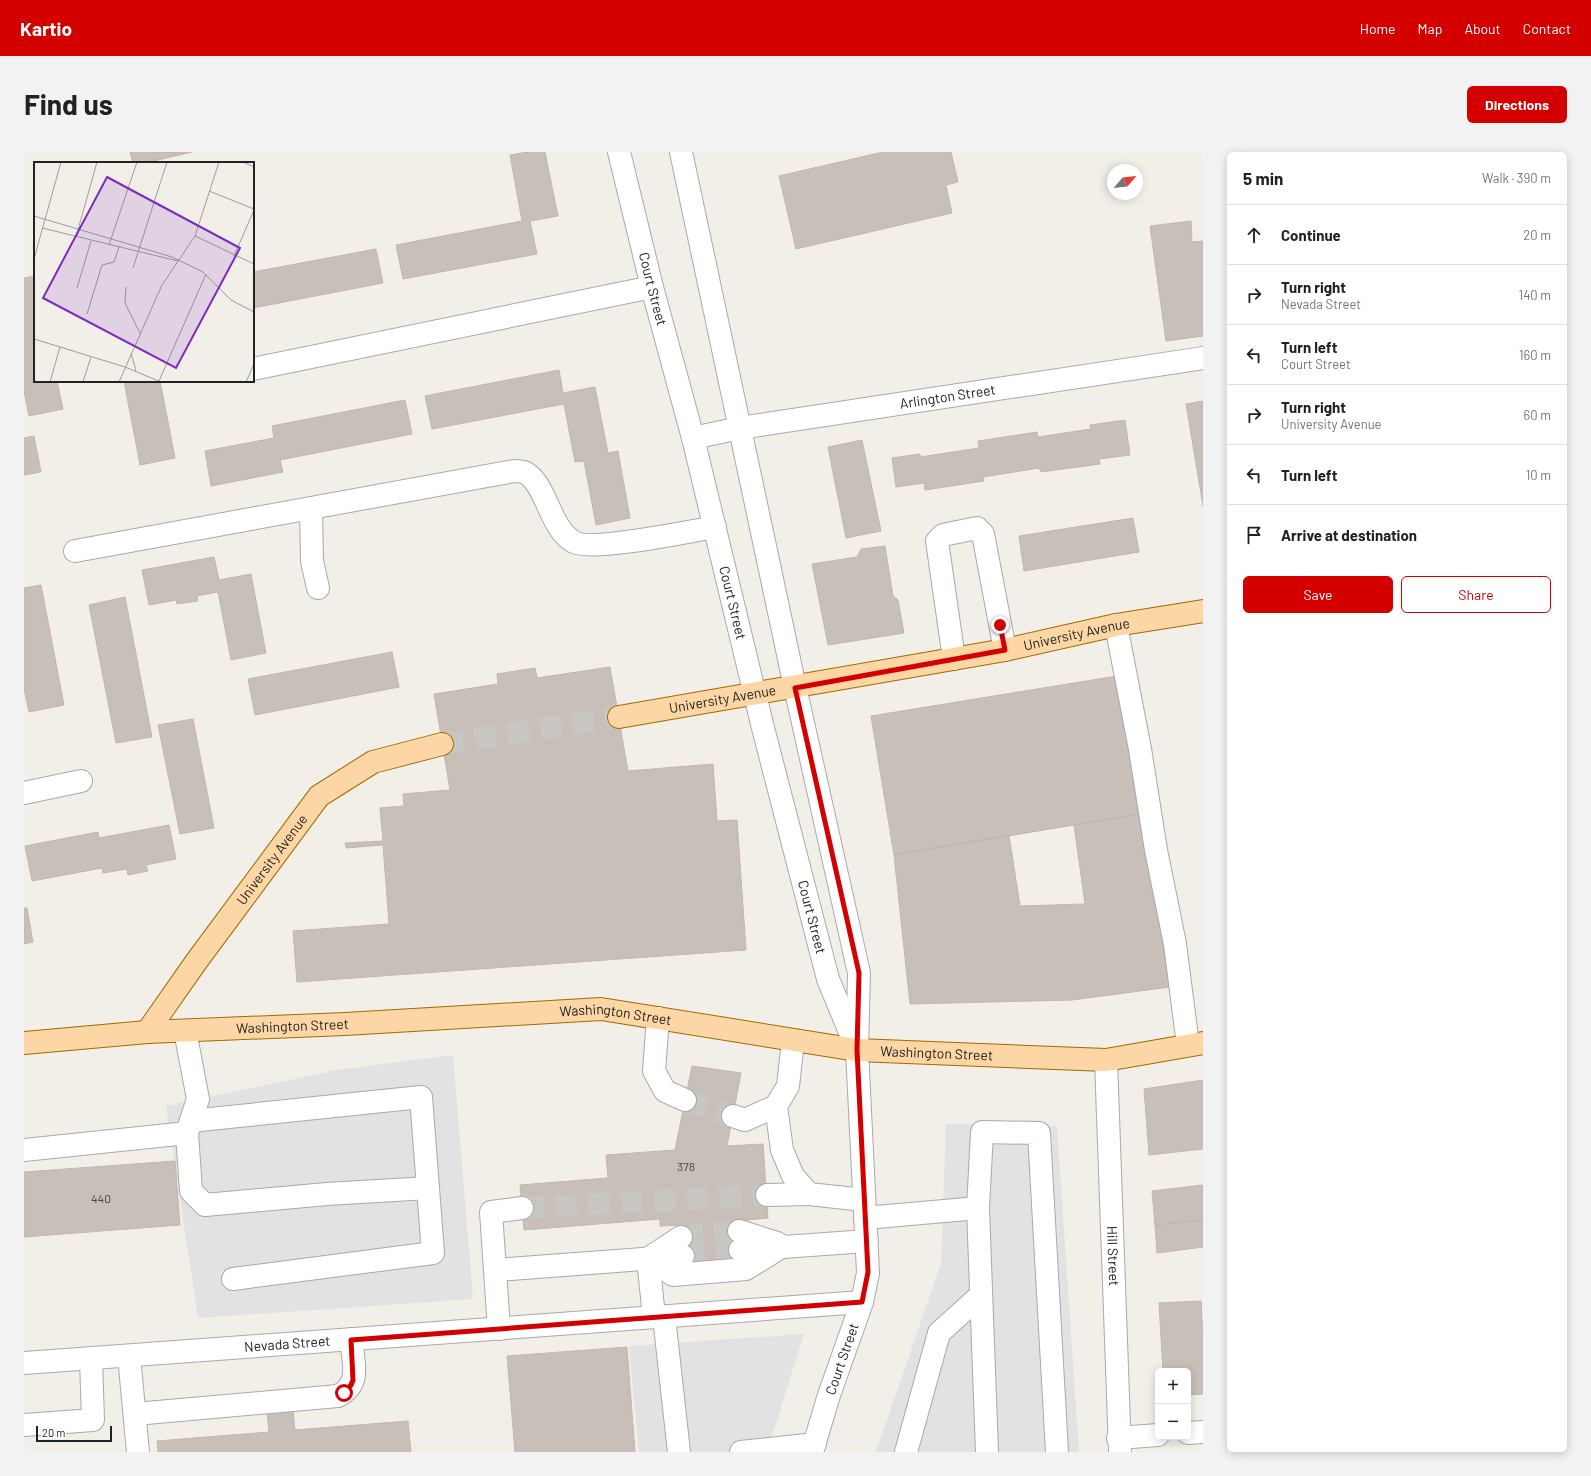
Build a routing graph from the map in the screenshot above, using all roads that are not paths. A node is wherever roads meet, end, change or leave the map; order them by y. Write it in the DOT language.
graph roads {
  1 [pos="681,152"];
  2 [pos="625,153"];
  3 [pos="652,287"];
  4 [pos="1203,358"];
  5 [pos="254,369"];
  6 [pos="740,428"];
  7 [pos="693,438"];
  8 [pos="311,509"];
  9 [pos="715,527"];
  10 [pos="75,551"];
  11 [pos="318,588"];
  12 [pos="1203,611"];
  13 [pos="1116,625"];
  14 [pos="1005,650"];
  15 [pos="954,659"];
  16 [pos="795,688"];
  17 [pos="754,694"];
  18 [pos="619,717"];
  19 [pos="442,744"];
  20 [pos="81,781"];
  21 [pos="24,793"];
  22 [pos="658,1018"];
  23 [pos="185,1031"];
  24 [pos="146,1032"];
  25 [pos="793,1041"];
  26 [pos="24,1043"];
  27 [pos="1196,1044"];
  28 [pos="857,1050"];
  29 [pos="1106,1060"];
  30 [pos="685,1100"];
  31 [pos="776,1106"];
  32 [pos="733,1116"];
  33 [pos="189,1127"];
  34 [pos="24,1150"];
  35 [pos="428,1188"];
  36 [pos="808,1194"];
  37 [pos="767,1195"];
  38 [pos="522,1208"];
  39 [pos="978,1208"];
  40 [pos="865,1209"];
  41 [pos="740,1240"];
  42 [pos="867,1242"];
  43 [pos="682,1246"];
  44 [pos="783,1246"];
  45 [pos="648,1259"];
  46 [pos="496,1270"];
  47 [pos="233,1279"];
  48 [pos="981,1295"];
  49 [pos="862,1302"];
  50 [pos="659,1317"];
  51 [pos="499,1328"];
  52 [pos="351,1340"];
  53 [pos="129,1356"];
  54 [pos="91,1359"];
  55 [pos="24,1363"];
  56 [pos="135,1414"];
  57 [pos="24,1425"];
  58 [pos="1203,1432"];
  59 [pos="1191,1433"];
  60 [pos="1155,1436"];
  61 [pos="1119,1445"];
  62 [pos="982,1447"];
  63 [pos="814,1448"];
  64 [pos="138,1452"];
  65 [pos="679,1452"];
  66 [pos="741,1452"];
  67 [pos="906,1452"];
  68 [pos="1057,1452"];
  1 -- 6 [label="street, Court Street"];
  2 -- 3 [label="street, Court Street"];
  3 -- 5 [label="street"];
  3 -- 7 [label="street, Court Street"];
  4 -- 6 [label="street, Arlington Street"];
  6 -- 7 [label="street, Arlington Street"];
  6 -- 16 [label="street, Court Street"];
  7 -- 9 [label="street, Court Street"];
  8 -- 9 [label="street"];
  8 -- 10 [label="street"];
  8 -- 11 [label="street"];
  9 -- 17 [label="street, Court Street"];
  12 -- 13 [label="main road, University Avenue"];
  13 -- 14 [label="main road, University Avenue"];
  13 -- 27 [label="street"];
  14 -- 15 [label="main road, University Avenue"];
  14 -- 15 [label="street"];
  15 -- 16 [label="main road, University Avenue"];
  16 -- 17 [label="main road, University Avenue"];
  16 -- 28 [label="street, Court Street"];
  17 -- 18 [label="main road, University Avenue"];
  17 -- 28 [label="street, Court Street"];
  19 -- 24 [label="main road, University Avenue"];
  20 -- 21 [label="street"];
  22 -- 23 [label="main road, Washington Street"];
  22 -- 25 [label="main road, Washington Street"];
  22 -- 30 [label="street"];
  23 -- 24 [label="main road, Washington Street"];
  23 -- 33 [label="street"];
  24 -- 26 [label="main road, Washington Street"];
  25 -- 28 [label="main road, Washington Street"];
  25 -- 31 [label="street"];
  27 -- 29 [label="main road, Washington Street"];
  28 -- 29 [label="main road, Washington Street"];
  28 -- 40 [label="street, Court Street"];
  29 -- 61 [label="street, Hill Street"];
  31 -- 32 [label="street"];
  31 -- 36 [label="street"];
  33 -- 34 [label="street"];
  33 -- 35 [label="street"];
  33 -- 35 [label="street"];
  35 -- 47 [label="street"];
  36 -- 37 [label="street"];
  36 -- 40 [label="street"];
  38 -- 46 [label="street"];
  39 -- 40 [label="street"];
  39 -- 48 [label="street"];
  39 -- 68 [label="street"];
  40 -- 42 [label="street, Court Street"];
  41 -- 44 [label="street"];
  42 -- 44 [label="street"];
  42 -- 49 [label="street, Court Street"];
  43 -- 45 [label="street"];
  44 -- 45 [label="street"];
  45 -- 46 [label="street"];
  45 -- 50 [label="street"];
  46 -- 51 [label="street"];
  48 -- 62 [label="street"];
  48 -- 67 [label="street"];
  49 -- 50 [label="street, Nevada Street"];
  49 -- 63 [label="street, Court Street"];
  50 -- 51 [label="street, Nevada Street"];
  50 -- 65 [label="street"];
  51 -- 52 [label="street, Nevada Street"];
  52 -- 53 [label="street, Nevada Street"];
  52 -- 56 [label="street"];
  53 -- 54 [label="street, Nevada Street"];
  53 -- 56 [label="street"];
  54 -- 55 [label="street, Nevada Street"];
  54 -- 57 [label="street"];
  56 -- 64 [label="street"];
  58 -- 59 [label="street"];
  60 -- 61 [label="street"];
  63 -- 66 [label="street"];
}
